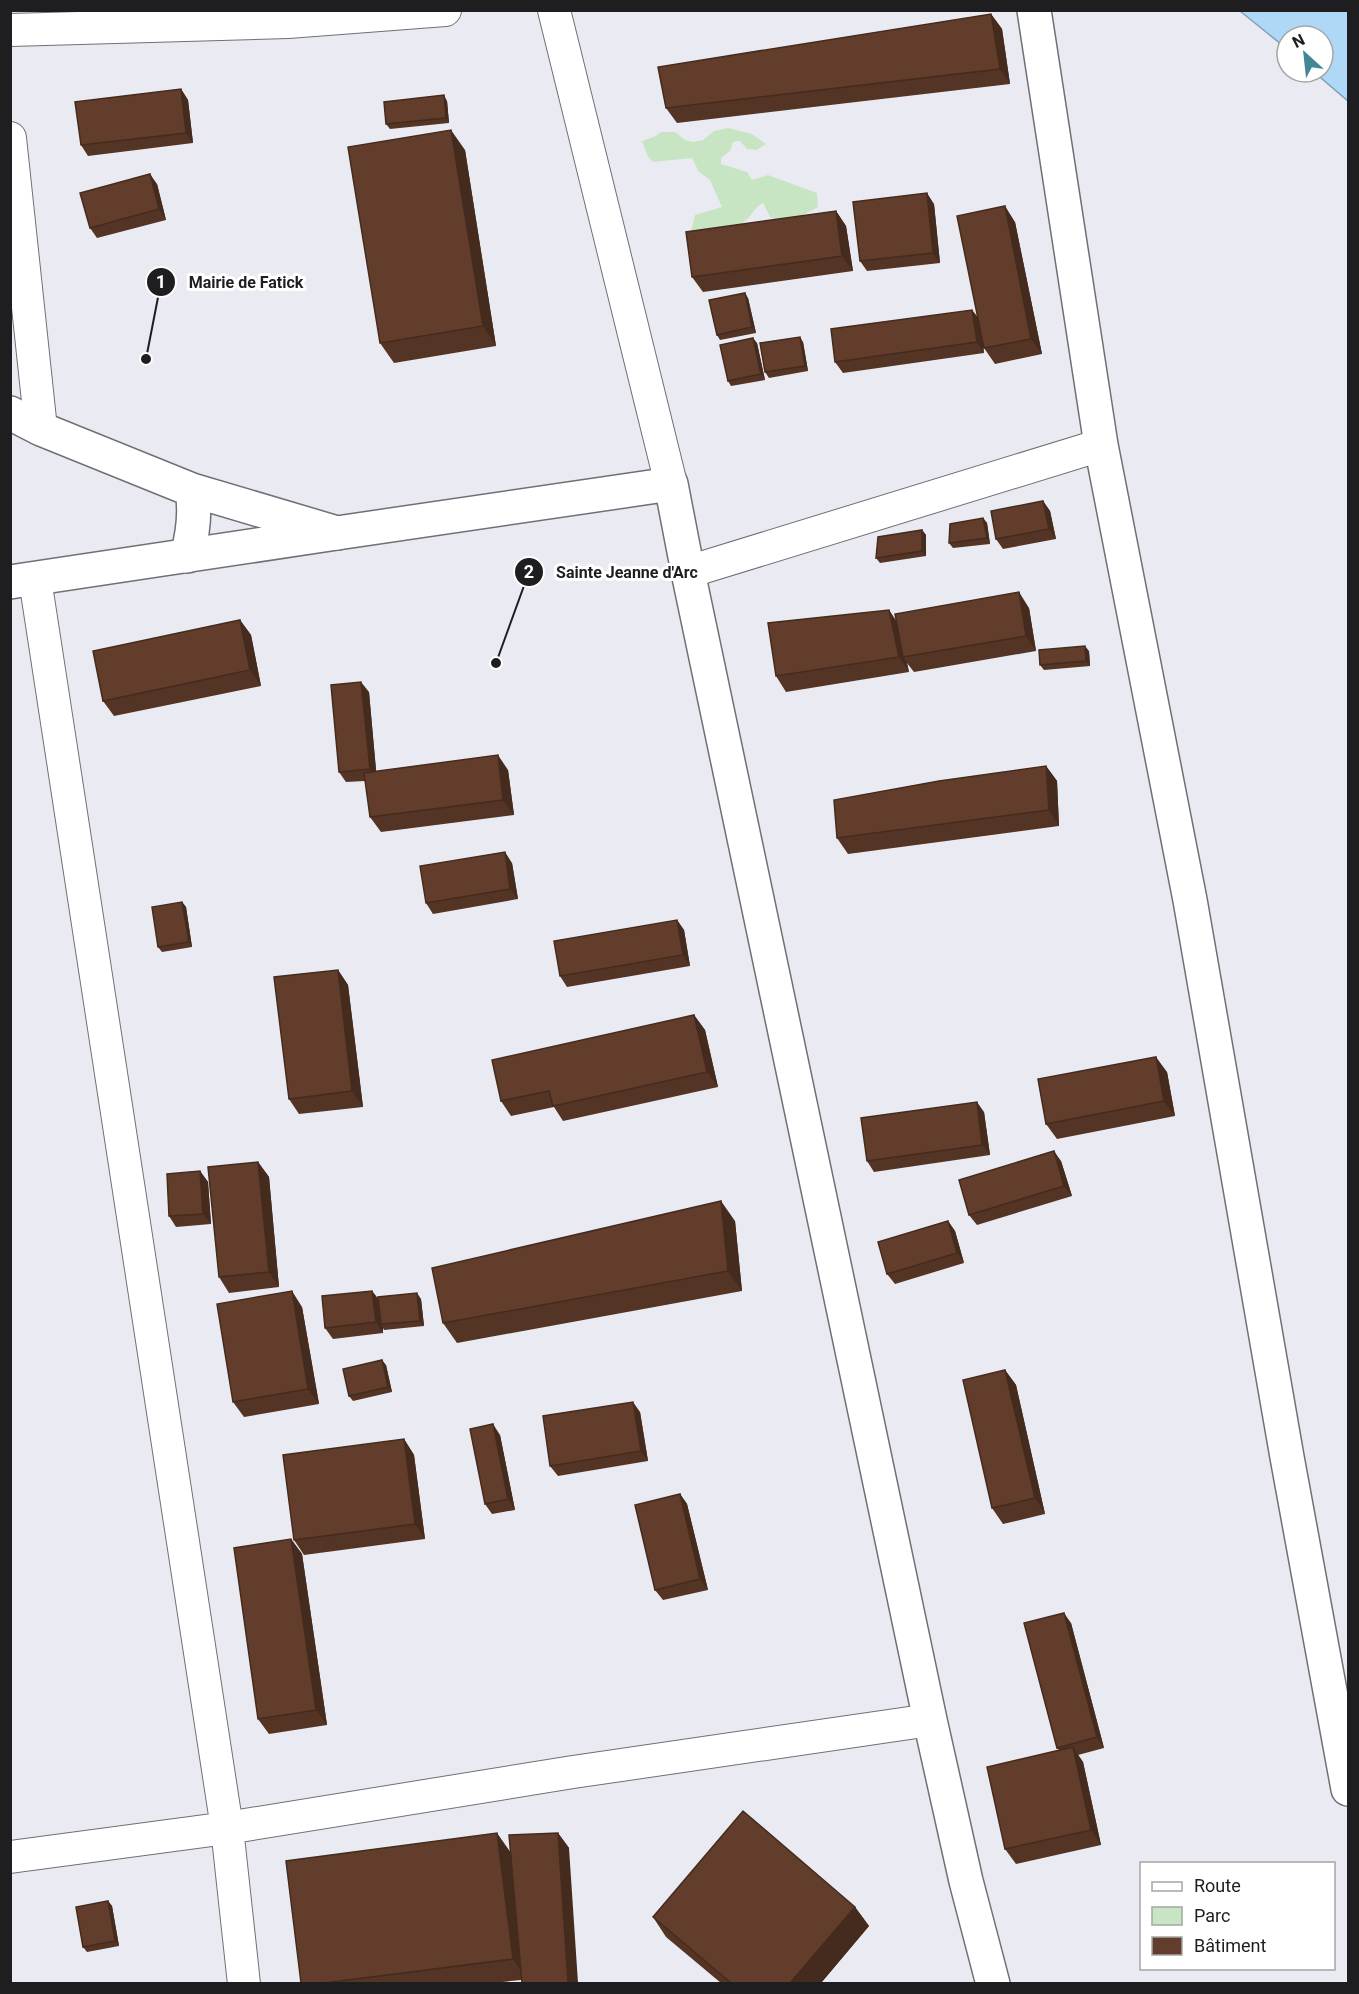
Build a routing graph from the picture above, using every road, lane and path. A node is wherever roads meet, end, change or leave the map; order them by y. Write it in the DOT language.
graph roads {
  1 [pos="445,10"];
  2 [pos="554,10"];
  3 [pos="1034,10"];
  4 [pos="10,30"];
  5 [pos="10,138"];
  6 [pos="10,413"];
  7 [pos="41,429"];
  8 [pos="1101,445"];
  9 [pos="671,484"];
  10 [pos="192,490"];
  11 [pos="337,533"];
  12 [pos="187,556"];
  13 [pos="688,572"];
  14 [pos="23,581"];
  15 [pos="930,1720"];
  16 [pos="1348,1788"];
  17 [pos="227,1828"];
  18 [pos="10,1857"];
  19 [pos="244,1983"];
  20 [pos="993,1983"];
  1 -- 4 [label="street"];
  2 -- 9 [label="street"];
  3 -- 8 [label="main road"];
  5 -- 7 [label="street"];
  6 -- 7 [label="main road"];
  7 -- 10 [label="main road"];
  8 -- 13 [label="street"];
  8 -- 16 [label="main road"];
  9 -- 11 [label="main road"];
  9 -- 13 [label="main road"];
  10 -- 11 [label="main road"];
  10 -- 12 [label="main road"];
  11 -- 12 [label="main road"];
  12 -- 14 [label="main road"];
  13 -- 15 [label="main road"];
  14 -- 17 [label="street"];
  15 -- 17 [label="street"];
  15 -- 20 [label="main road"];
  17 -- 18 [label="street"];
  17 -- 19 [label="street"];
}
